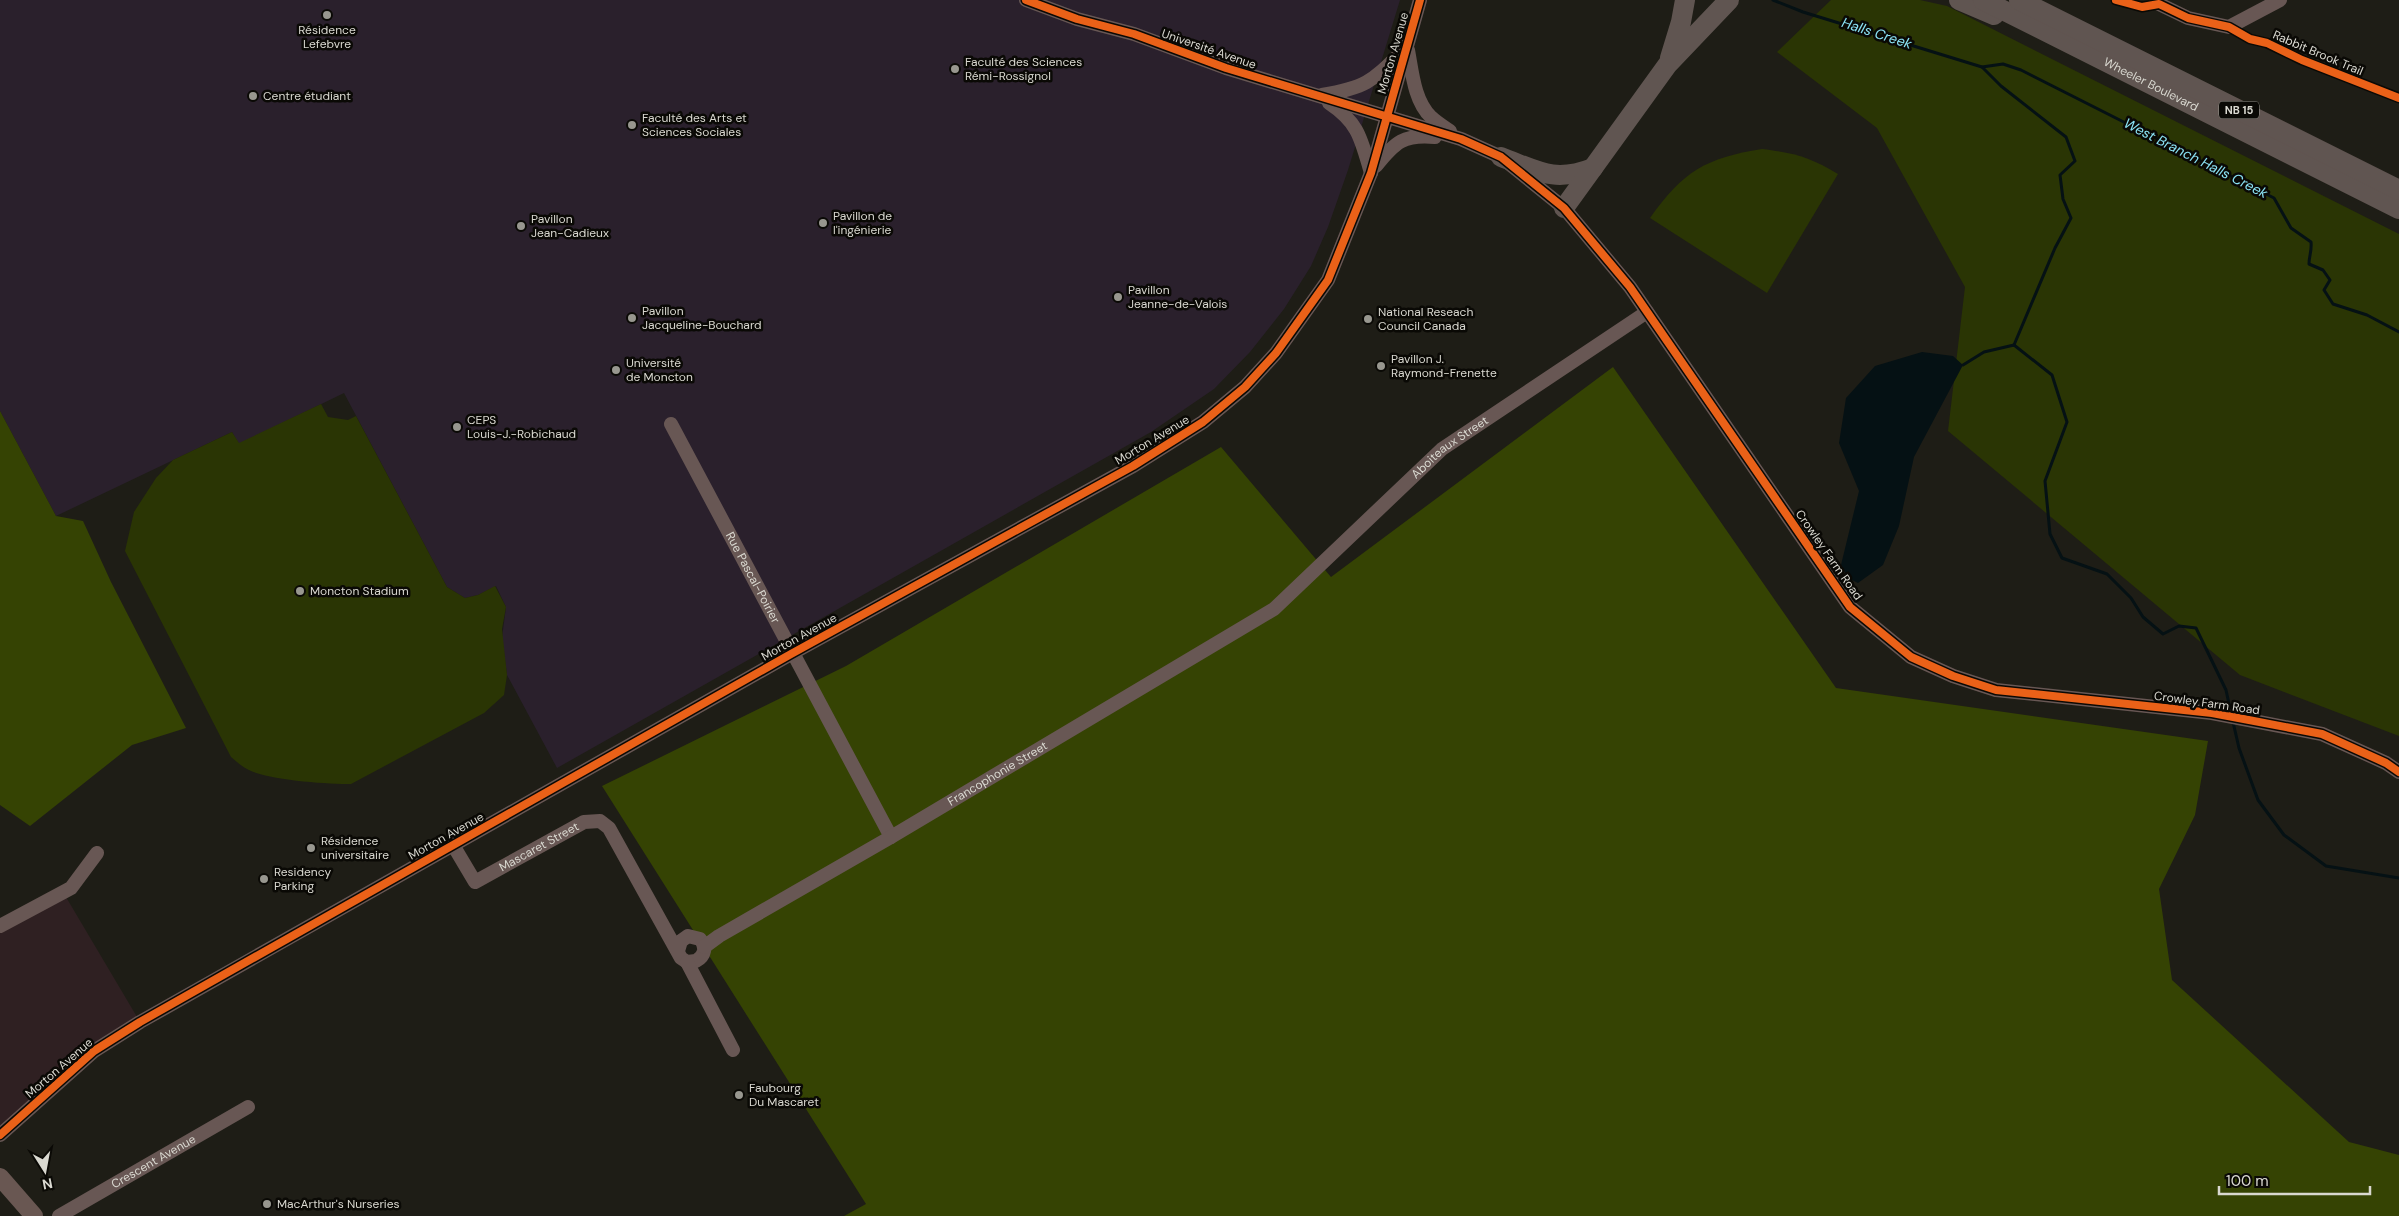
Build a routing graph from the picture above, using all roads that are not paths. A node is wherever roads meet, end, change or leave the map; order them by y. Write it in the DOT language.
graph roads {
  1 [pos="1026,0"];
  2 [pos="1420,0"];
  3 [pos="1685,0"];
  4 [pos="1728,0"];
  5 [pos="1959,0"];
  6 [pos="1983,0"];
  7 [pos="2019,0"];
  8 [pos="2033,0"];
  9 [pos="2156,0"];
  10 [pos="2280,0"];
  11 [pos="2078,30"];
  12 [pos="1407,47"];
  13 [pos="2102,60"];
  14 [pos="1668,64"];
  15 [pos="1317,96"];
  16 [pos="1387,116"];
  17 [pos="1461,139"];
  18 [pos="1501,157"];
  19 [pos="1593,168"];
  20 [pos="1371,173"];
  21 [pos="2399,190"];
  22 [pos="1564,208"];
  23 [pos="2399,209"];
  24 [pos="1647,312"];
  25 [pos="671,424"];
  26 [pos="1274,609"];
  27 [pos="791,654"];
  28 [pos="2399,772"];
  29 [pos="891,837"];
  30 [pos="453,845"];
  31 [pos="97,853"];
  32 [pos="0,926"];
  33 [pos="689,948"];
  34 [pos="733,1050"];
  35 [pos="248,1107"];
  36 [pos="0,1135"];
  37 [pos="0,1177"];
  38 [pos="34,1216"];
  39 [pos="59,1216"];
  1 -- 15 [label="street, Université Avenue"];
  2 -- 12 [label="street, Morton Avenue"];
  3 -- 14 [label="highway"];
  4 -- 14 [label="highway"];
  5 -- 13 [label="highway"];
  6 -- 13 [label="highway, Wheeler Boulevard / NB 15"];
  7 -- 11 [label="highway, Wheeler Boulevard / NB 15"];
  8 -- 11 [label="highway"];
  9 -- 10 [label="street"];
  11 -- 21 [label="highway, Wheeler Boulevard / NB 15"];
  12 -- 15 [label="street"];
  12 -- 16 [label="street, Morton Avenue"];
  12 -- 17 [label="street"];
  13 -- 23 [label="highway, Wheeler Boulevard / NB 15"];
  14 -- 19 [label="highway"];
  15 -- 16 [label="street, Université Avenue"];
  15 -- 20 [label="street"];
  16 -- 17 [label="street, Crowley Farm Road"];
  16 -- 20 [label="street, Morton Avenue"];
  17 -- 18 [label="street, Crowley Farm Road"];
  17 -- 20 [label="street"];
  18 -- 19 [label="highway"];
  18 -- 22 [label="street, Crowley Farm Road"];
  19 -- 22 [label="highway"];
  20 -- 27 [label="street, Morton Avenue"];
  22 -- 24 [label="street, Crowley Farm Road"];
  24 -- 26 [label="street, Aboiteaux Street"];
  24 -- 28 [label="street, Crowley Farm Road"];
  25 -- 27 [label="street, Rue Pascal-Poirier"];
  26 -- 29 [label="street, Francophonie Street"];
  27 -- 29 [label="street, Rue Pascal-Poirier"];
  27 -- 30 [label="street, Morton Avenue"];
  29 -- 33 [label="street, Francophonie Street"];
  30 -- 33 [label="street, Mascaret Street"];
  30 -- 36 [label="street, Morton Avenue"];
  31 -- 32 [label="street"];
  33 -- 34 [label="street"];
  35 -- 39 [label="street, Crescent Avenue"];
  37 -- 38 [label="main road"];
}
